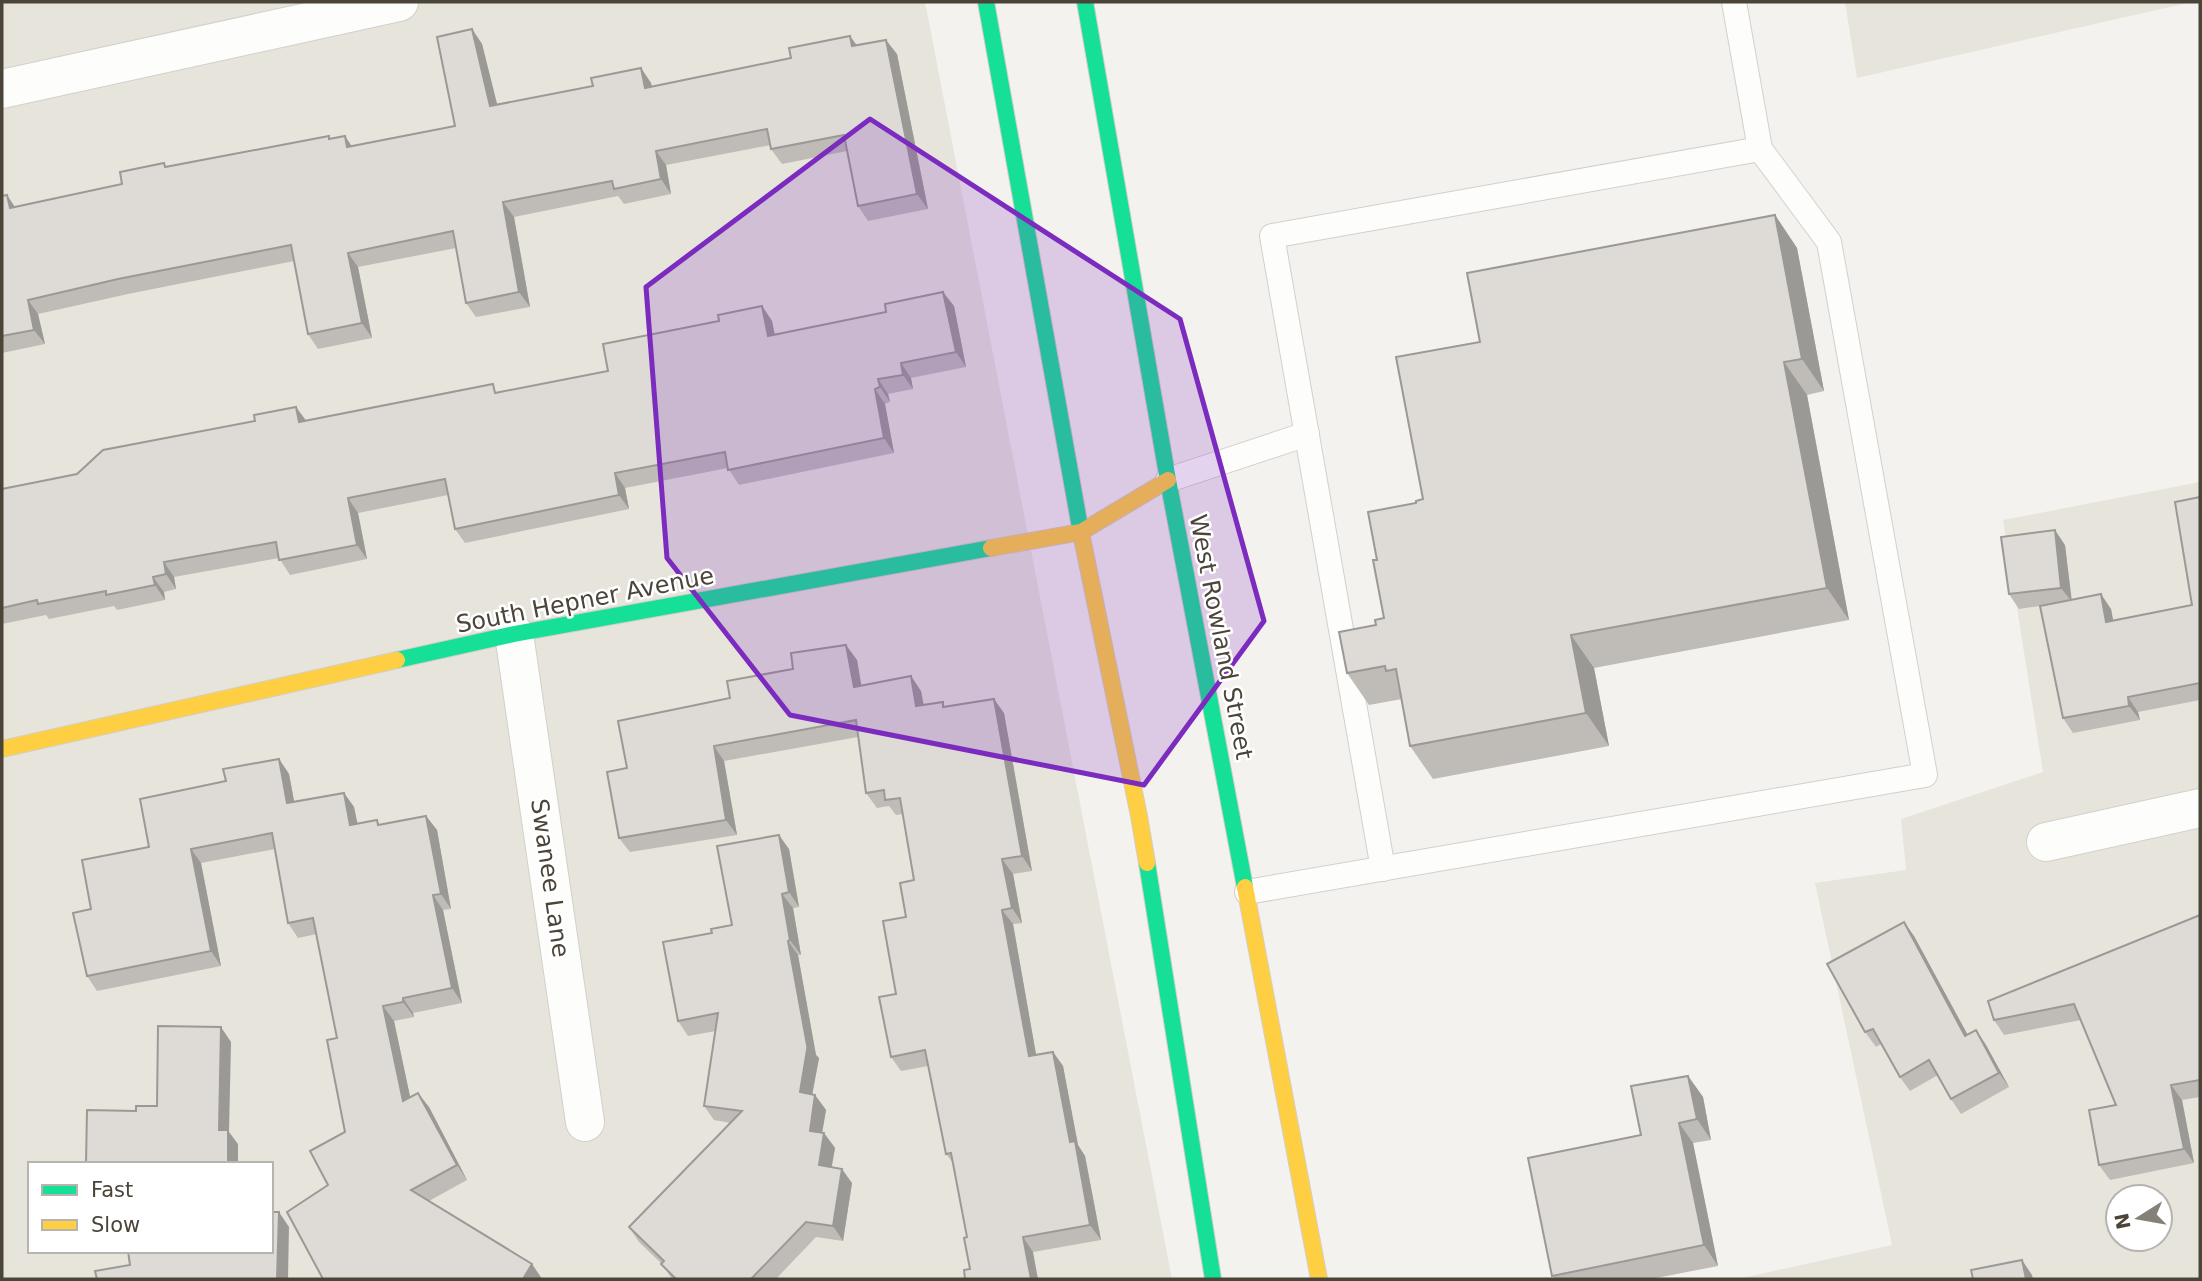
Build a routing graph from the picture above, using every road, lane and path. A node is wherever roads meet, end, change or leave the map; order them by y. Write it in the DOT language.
graph roads {
  1 [pos="399,2"];
  2 [pos="986,2"];
  3 [pos="1085,2"];
  4 [pos="1734,2"];
  5 [pos="2,89"];
  6 [pos="1760,149"];
  7 [pos="1307,433"];
  8 [pos="1168,480"];
  9 [pos="1081,532"];
  10 [pos="514,634"];
  11 [pos="2,749"];
  12 [pos="2200,808"];
  13 [pos="2046,842"];
  14 [pos="1383,869"];
  15 [pos="1247,892"];
  16 [pos="585,1122"];
  17 [pos="1213,1279"];
  18 [pos="1319,1279"];
  1 -- 5 [label="street"];
  2 -- 9 [label="main road"];
  3 -- 8 [label="main road, West Rowland Street"];
  4 -- 6 [label="lane"];
  6 -- 7 [label="lane"];
  6 -- 14 [label="lane"];
  7 -- 8 [label="lane"];
  7 -- 14 [label="lane"];
  8 -- 9 [label="main road, South Hepner Avenue"];
  8 -- 15 [label="main road, West Rowland Street"];
  9 -- 10 [label="main road, South Hepner Avenue"];
  9 -- 17 [label="main road"];
  10 -- 11 [label="main road, South Hepner Avenue"];
  10 -- 16 [label="street, Swanee Lane"];
  12 -- 13 [label="street"];
  14 -- 15 [label="lane"];
  15 -- 18 [label="main road, West Rowland Street"];
}
